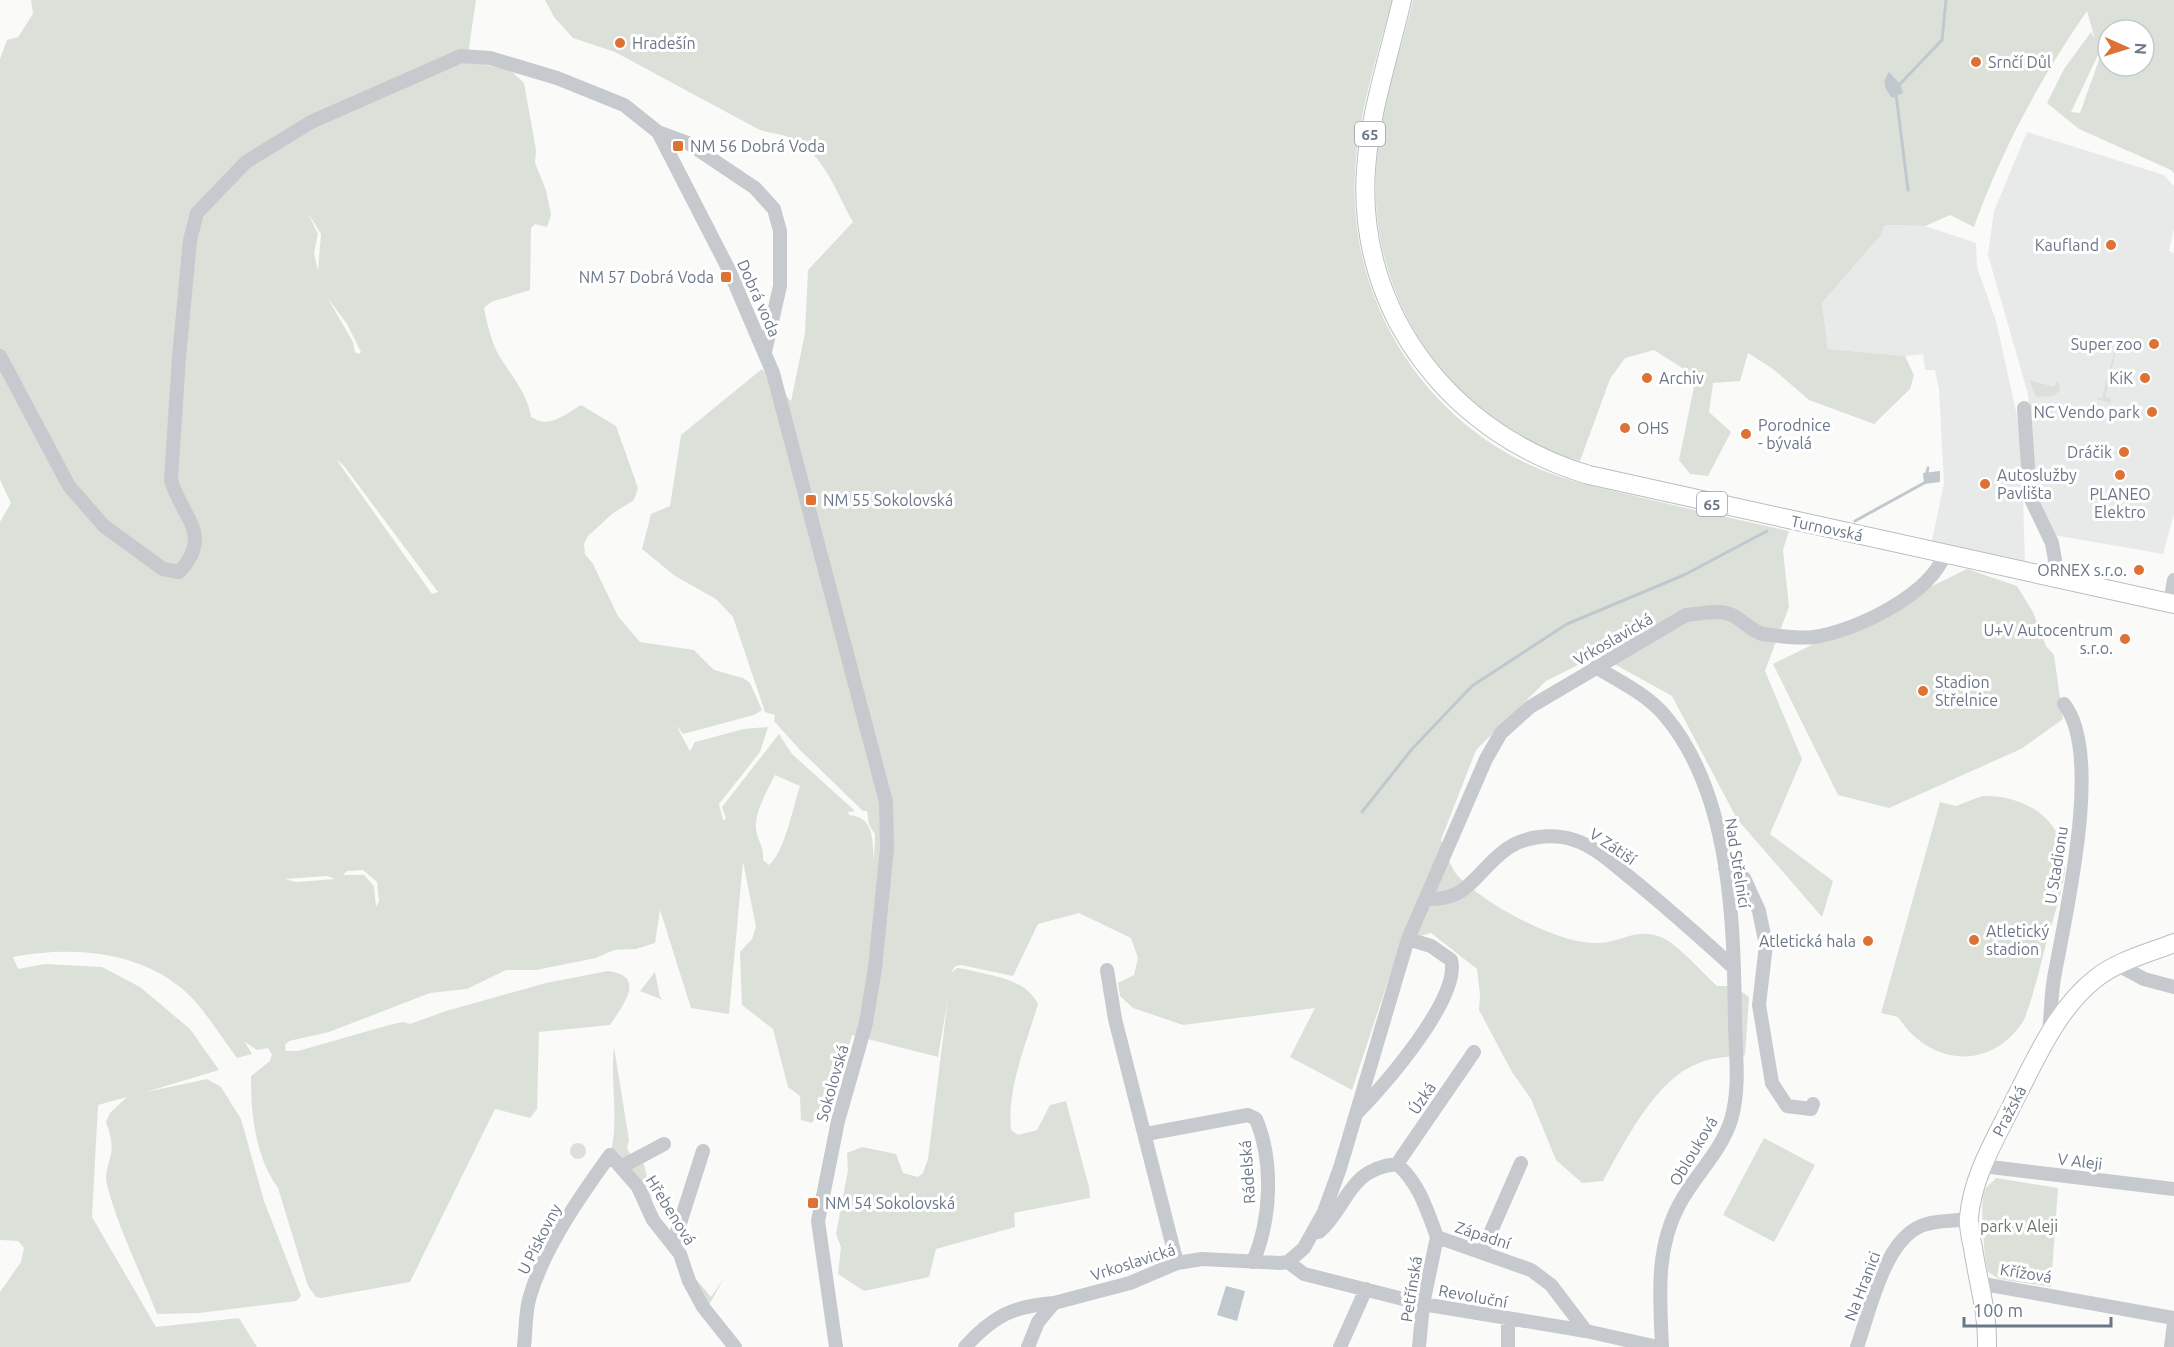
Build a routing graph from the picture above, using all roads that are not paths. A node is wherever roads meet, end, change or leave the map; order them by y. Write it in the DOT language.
graph roads {
  1 [pos="1402,0"];
  2 [pos="658,132"];
  3 [pos="765,352"];
  4 [pos="0,356"];
  5 [pos="2024,408"];
  6 [pos="1945,553"];
  7 [pos="2053,578"];
  8 [pos="2174,580"];
  9 [pos="2172,604"];
  10 [pos="1596,667"];
  11 [pos="2064,704"];
  12 [pos="1725,868"];
  13 [pos="1426,899"];
  14 [pos="1408,939"];
  15 [pos="2174,943"];
  16 [pos="2118,965"];
  17 [pos="1734,968"];
  18 [pos="1107,970"];
  19 [pos="2174,987"];
  20 [pos="2048,1035"];
  21 [pos="1474,1052"];
  22 [pos="1813,1104"];
  23 [pos="1357,1113"];
  24 [pos="1146,1134"];
  25 [pos="664,1144"];
  26 [pos="703,1151"];
  27 [pos="610,1155"];
  28 [pos="1521,1163"];
  29 [pos="1397,1164"];
  30 [pos="1982,1166"];
  31 [pos="621,1167"];
  32 [pos="2174,1189"];
  33 [pos="1969,1220"];
  34 [pos="1437,1237"];
  35 [pos="1310,1239"];
  36 [pos="673,1245"];
  37 [pos="1482,1252"];
  38 [pos="1253,1262"];
  39 [pos="1288,1262"];
  40 [pos="1177,1263"];
  41 [pos="1978,1283"];
  42 [pos="1366,1289"];
  43 [pos="1054,1303"];
  44 [pos="1423,1304"];
  45 [pos="2174,1318"];
  46 [pos="1508,1319"];
  47 [pos="2174,1323"];
  48 [pos="1586,1331"];
  49 [pos="524,1347"];
  50 [pos="735,1347"];
  51 [pos="836,1347"];
  52 [pos="965,1347"];
  53 [pos="1028,1347"];
  54 [pos="1340,1347"];
  55 [pos="1419,1347"];
  56 [pos="1508,1347"];
  57 [pos="1660,1347"];
  58 [pos="1857,1347"];
  59 [pos="1987,1347"];
  60 [pos="2171,1347"];
  1 -- 6 [label="main road, Turnovská / 65"];
  2 -- 3 [label="street, Dobrá voda"];
  2 -- 3 [label="street, Dobrá voda"];
  2 -- 4 [label="street, Dobrá voda"];
  3 -- 51 [label="street, Sokolovská"];
  5 -- 7 [label="street"];
  6 -- 7 [label="main road, Turnovská / 65"];
  6 -- 10 [label="street, Vrkoslavická"];
  7 -- 9 [label="main road, Turnovská / 65"];
  8 -- 9 [label="street"];
  10 -- 12 [label="street, Nad Střelnicí"];
  10 -- 13 [label="street, Vrkoslavická"];
  11 -- 20 [label="street, U Stadionu"];
  12 -- 17 [label="street, Nad Střelnicí"];
  12 -- 22 [label="street"];
  13 -- 14 [label="street, Vrkoslavická"];
  13 -- 17 [label="street, V Zátiší"];
  14 -- 23 [label="street, Vrkoslavická"];
  14 -- 23 [label="street, Vrkoslavická"];
  15 -- 16 [label="main road, Pražská"];
  16 -- 19 [label="street"];
  16 -- 20 [label="main road, Pražská"];
  17 -- 57 [label="street, Oblouková"];
  18 -- 24 [label="street"];
  20 -- 30 [label="main road, Pražská"];
  21 -- 29 [label="street, Úzká"];
  23 -- 35 [label="street, Vrkoslavická"];
  24 -- 38 [label="street, Rádelská"];
  24 -- 40 [label="street"];
  25 -- 31 [label="street"];
  26 -- 36 [label="street"];
  27 -- 31 [label="street, Hřebenová"];
  27 -- 49 [label="street, U Pískovny"];
  28 -- 37 [label="street"];
  29 -- 34 [label="street, Západní"];
  29 -- 35 [label="street"];
  30 -- 32 [label="street, V Aleji"];
  30 -- 33 [label="main road, Pražská"];
  31 -- 36 [label="street, Hřebenová"];
  33 -- 41 [label="main road, Pražská"];
  33 -- 58 [label="street, Na Hranici"];
  34 -- 37 [label="street, Západní"];
  34 -- 44 [label="street, Petřínská"];
  35 -- 39 [label="street, Vrkoslavická"];
  36 -- 50 [label="street, Hřebenová"];
  37 -- 48 [label="street, Západní"];
  38 -- 39 [label="street, Vrkoslavická"];
  38 -- 40 [label="street, Vrkoslavická"];
  39 -- 42 [label="street, Revoluční"];
  40 -- 43 [label="street, Vrkoslavická"];
  41 -- 45 [label="street, Křížová"];
  41 -- 59 [label="main road, Pražská"];
  42 -- 44 [label="street, Revoluční"];
  42 -- 54 [label="street"];
  43 -- 52 [label="street, Vrkoslavická"];
  43 -- 53 [label="street"];
  44 -- 46 [label="street, Revoluční"];
  44 -- 55 [label="street, Petřínská"];
  46 -- 48 [label="street, Revoluční"];
  46 -- 56 [label="street"];
  47 -- 60 [label="street"];
  48 -- 57 [label="street, Revoluční"];
}
